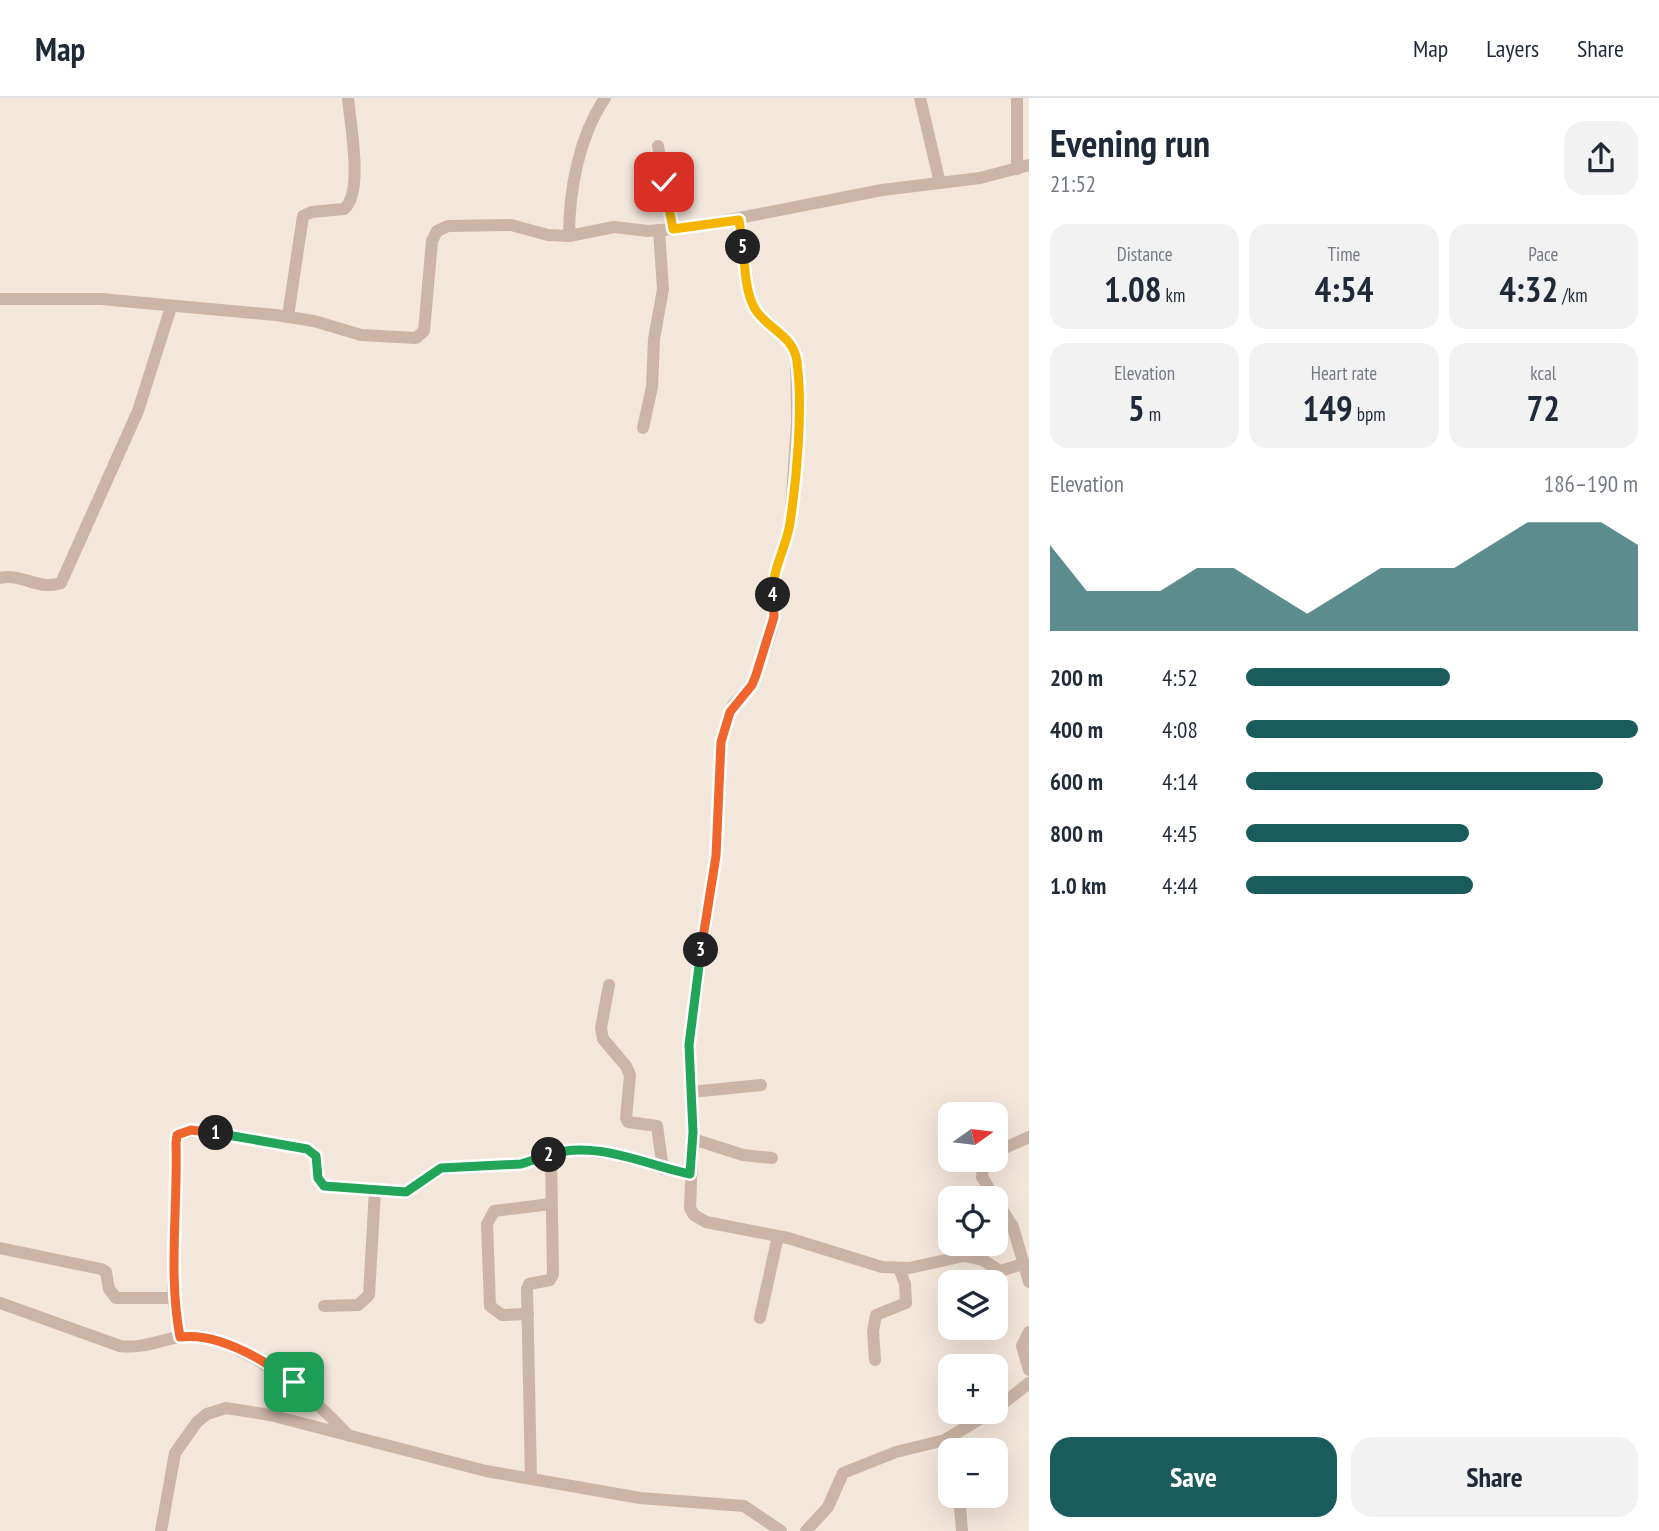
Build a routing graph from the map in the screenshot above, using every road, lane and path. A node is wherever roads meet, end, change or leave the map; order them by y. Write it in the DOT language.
graph roads {
  1 [pos="348,98"];
  2 [pos="605,98"];
  3 [pos="920,98"];
  4 [pos="1017,98"];
  5 [pos="658,146"];
  6 [pos="1023,167"];
  7 [pos="940,183"];
  8 [pos="739,220"];
  9 [pos="673,229"];
  10 [pos="659,230"];
  11 [pos="569,236"];
  12 [pos="0,299"];
  13 [pos="171,307"];
  14 [pos="288,316"];
  15 [pos="643,428"];
  16 [pos="0,578"];
  17 [pos="609,985"];
  18 [pos="761,1085"];
  19 [pos="691,1092"];
  20 [pos="1029,1137"];
  21 [pos="692,1139"];
  22 [pos="1008,1147"];
  23 [pos="551,1154"];
  24 [pos="772,1158"];
  25 [pos="663,1169"];
  26 [pos="982,1172"];
  27 [pos="690,1174"];
  28 [pos="375,1191"];
  29 [pos="551,1203"];
  30 [pos="778,1236"];
  31 [pos="0,1248"];
  32 [pos="1023,1264"];
  33 [pos="900,1268"];
  34 [pos="1029,1282"];
  35 [pos="173,1298"];
  36 [pos="0,1303"];
  37 [pos="324,1306"];
  38 [pos="528,1314"];
  39 [pos="760,1318"];
  40 [pos="1029,1332"];
  41 [pos="180,1337"];
  42 [pos="875,1360"];
  43 [pos="1029,1370"];
  44 [pos="1029,1383"];
  45 [pos="1008,1400"];
  46 [pos="976,1424"];
  47 [pos="349,1436"];
  48 [pos="959,1438"];
  49 [pos="938,1447"];
  50 [pos="531,1479"];
  51 [pos="960,1508"];
  52 [pos="162,1531"];
  53 [pos="781,1531"];
  54 [pos="806,1531"];
  55 [pos="962,1531"];
  1 -- 14 [label="street"];
  2 -- 11 [label="street"];
  3 -- 7 [label="street"];
  4 -- 6 [label="street"];
  5 -- 9 [label="street"];
  6 -- 7 [label="street"];
  7 -- 8 [label="street"];
  8 -- 9 [label="street"];
  8 -- 19 [label="street"];
  9 -- 10 [label="street"];
  10 -- 11 [label="street"];
  10 -- 15 [label="street"];
  11 -- 14 [label="street"];
  12 -- 13 [label="street"];
  13 -- 14 [label="street"];
  13 -- 16 [label="street"];
  17 -- 25 [label="street"];
  18 -- 19 [label="street"];
  19 -- 21 [label="street"];
  20 -- 22 [label="street"];
  21 -- 24 [label="street"];
  21 -- 27 [label="street"];
  23 -- 25 [label="street"];
  23 -- 28 [label="street"];
  23 -- 29 [label="street"];
  25 -- 27 [label="street"];
  26 -- 32 [label="street"];
  27 -- 30 [label="street"];
  28 -- 35 [label="street"];
  28 -- 37 [label="street"];
  29 -- 38 [label="street"];
  29 -- 38 [label="street"];
  30 -- 33 [label="street"];
  30 -- 39 [label="street"];
  31 -- 35 [label="street"];
  32 -- 33 [label="street"];
  32 -- 34 [label="street"];
  33 -- 42 [label="street"];
  35 -- 41 [label="street"];
  36 -- 41 [label="street"];
  38 -- 50 [label="street"];
  40 -- 43 [label="street"];
  41 -- 47 [label="street"];
  44 -- 45 [label="street"];
  46 -- 48 [label="street"];
  47 -- 50 [label="street"];
  47 -- 52 [label="street"];
  49 -- 54 [label="street"];
  50 -- 53 [label="street"];
  51 -- 55 [label="street"];
}
